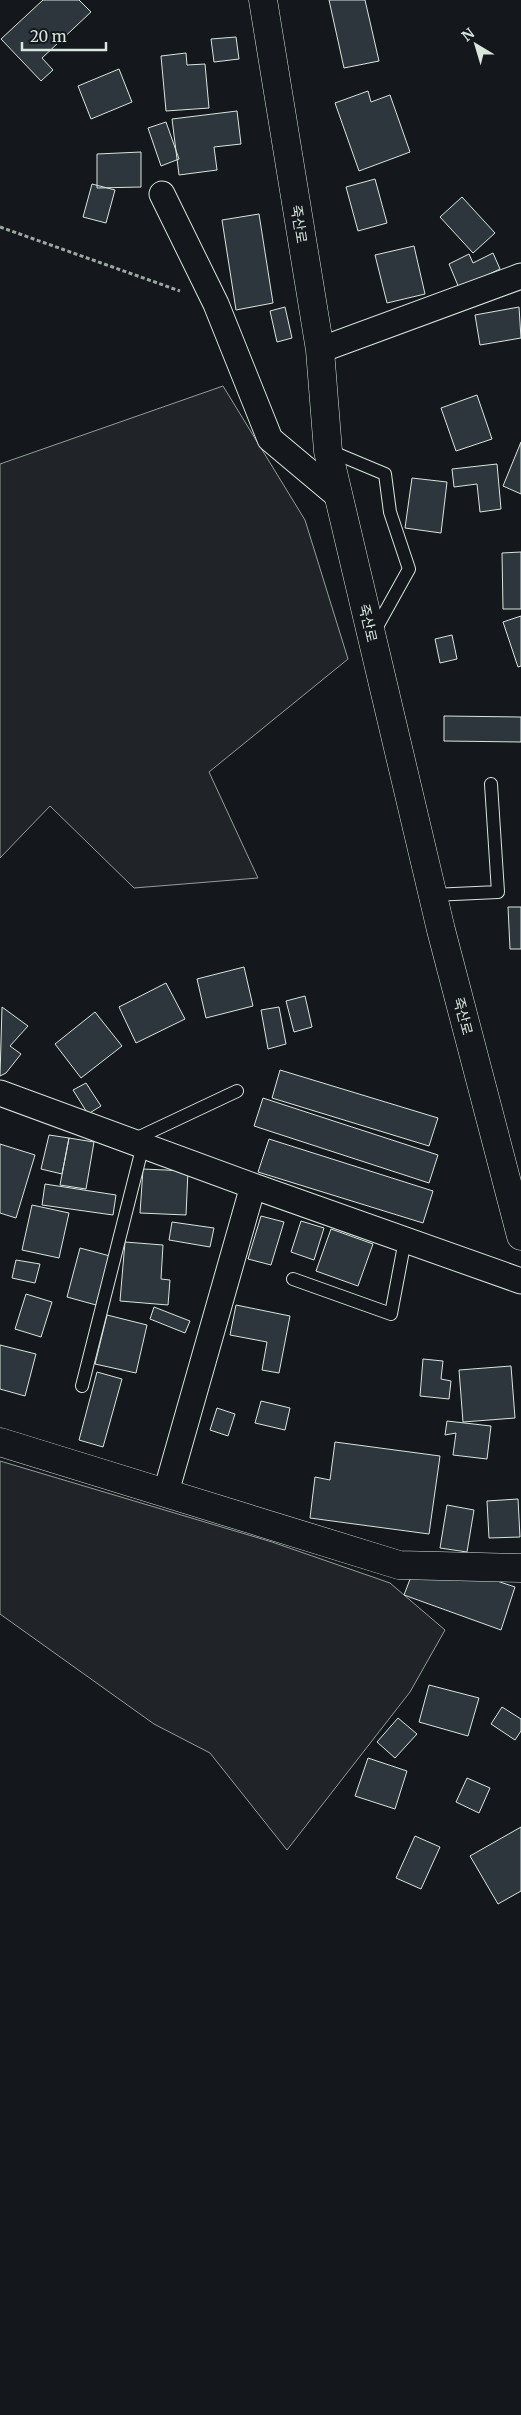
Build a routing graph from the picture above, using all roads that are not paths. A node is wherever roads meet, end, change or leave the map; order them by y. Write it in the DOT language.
graph roads {
  1 [pos="263,0"];
  2 [pos="162,194"];
  3 [pos="521,276"];
  4 [pos="320,350"];
  5 [pos="328,451"];
  6 [pos="338,496"];
  7 [pos="371,636"];
  8 [pos="491,784"];
  9 [pos="432,895"];
  10 [pos="237,1091"];
  11 [pos="0,1093"];
  12 [pos="137,1143"];
  13 [pos="253,1186"];
  14 [pos="521,1236"];
  15 [pos="405,1240"];
  16 [pos="293,1279"];
  17 [pos="521,1281"];
  18 [pos="82,1386"];
  19 [pos="0,1442"];
  20 [pos="166,1492"];
  21 [pos="521,1568"];
  1 -- 4 [label="street, 죽산로"];
  2 -- 6 [label="street"];
  3 -- 4 [label="street"];
  4 -- 5 [label="street, 죽산로"];
  5 -- 6 [label="street, 죽산로"];
  5 -- 7 [label="lane"];
  6 -- 7 [label="street, 죽산로"];
  7 -- 9 [label="street, 죽산로"];
  8 -- 9 [label="lane"];
  9 -- 14 [label="street, 죽산로"];
  10 -- 12 [label="lane"];
  11 -- 12 [label="street"];
  12 -- 13 [label="street"];
  12 -- 18 [label="lane"];
  13 -- 15 [label="street"];
  13 -- 20 [label="street"];
  15 -- 16 [label="lane"];
  15 -- 17 [label="street"];
  19 -- 20 [label="street"];
  20 -- 21 [label="street"];
}
